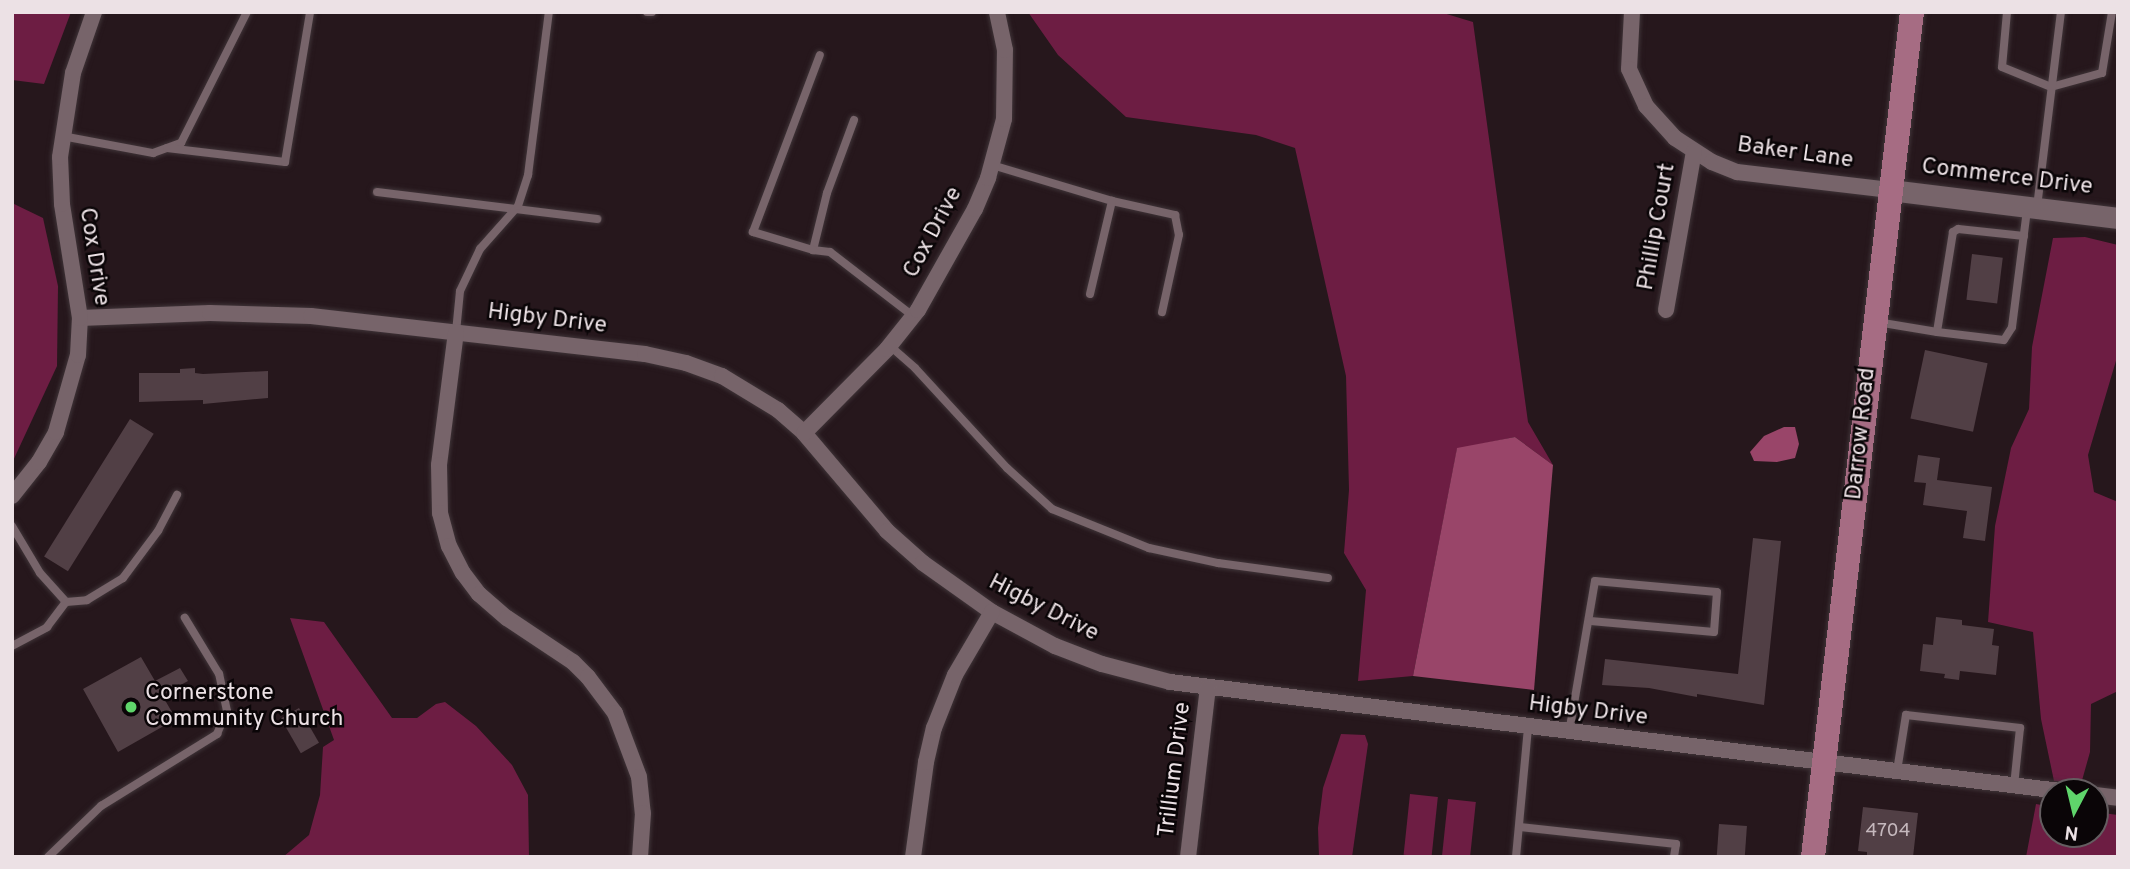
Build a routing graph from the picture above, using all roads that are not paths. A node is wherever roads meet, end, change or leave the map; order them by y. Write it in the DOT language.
graph roads {
  1 [pos="94,12"];
  2 [pos="247,12"];
  3 [pos="310,12"];
  4 [pos="549,12"];
  5 [pos="647,12"];
  6 [pos="652,12"];
  7 [pos="997,12"];
  8 [pos="1632,12"];
  9 [pos="1912,12"];
  10 [pos="2007,12"];
  11 [pos="2061,12"];
  12 [pos="2112,12"];
  13 [pos="820,55"];
  14 [pos="2051,87"];
  15 [pos="854,120"];
  16 [pos="62,136"];
  17 [pos="167,148"];
  18 [pos="1694,151"];
  19 [pos="992,165"];
  20 [pos="1890,190"];
  21 [pos="377,192"];
  22 [pos="1112,201"];
  23 [pos="2032,207"];
  24 [pos="516,208"];
  25 [pos="2118,218"];
  26 [pos="597,219"];
  27 [pos="2024,236"];
  28 [pos="813,250"];
  29 [pos="1090,294"];
  30 [pos="1666,310"];
  31 [pos="1162,312"];
  32 [pos="913,316"];
  33 [pos="80,318"];
  34 [pos="1875,321"];
  35 [pos="456,332"];
  36 [pos="1937,332"];
  37 [pos="890,346"];
  38 [pos="804,433"];
  39 [pos="177,495"];
  40 [pos="12,496"];
  41 [pos="12,526"];
  42 [pos="1328,578"];
  43 [pos="66,602"];
  44 [pos="992,612"];
  45 [pos="185,618"];
  46 [pos="1590,621"];
  47 [pos="12,646"];
  48 [pos="1208,688"];
  49 [pos="1528,727"];
  50 [pos="1569,733"];
  51 [pos="1824,763"];
  52 [pos="1898,771"];
  53 [pos="2014,786"];
  54 [pos="2039,789"];
  55 [pos="1520,827"];
  56 [pos="48,857"];
  57 [pos="640,857"];
  58 [pos="913,857"];
  59 [pos="1188,857"];
  60 [pos="1516,857"];
  61 [pos="1674,857"];
  62 [pos="1813,857"];
  1 -- 16 [label="street, Cox Drive"];
  2 -- 17 [label="lane"];
  3 -- 17 [label="lane"];
  4 -- 24 [label="lane"];
  5 -- 6 [label="lane"];
  7 -- 19 [label="street, Cox Drive"];
  8 -- 18 [label="street, Baker Lane"];
  9 -- 20 [label="main road, Darrow Road"];
  10 -- 14 [label="lane"];
  11 -- 14 [label="lane"];
  12 -- 14 [label="lane"];
  13 -- 28 [label="lane"];
  14 -- 23 [label="lane"];
  15 -- 28 [label="lane"];
  16 -- 17 [label="lane"];
  16 -- 33 [label="street, Cox Drive"];
  18 -- 20 [label="street, Baker Lane"];
  18 -- 30 [label="street, Phillip Court"];
  19 -- 22 [label="lane"];
  19 -- 32 [label="street, Cox Drive"];
  20 -- 23 [label="street, Commerce Drive"];
  20 -- 34 [label="main road, Darrow Road"];
  21 -- 24 [label="lane"];
  22 -- 29 [label="lane"];
  22 -- 31 [label="lane"];
  23 -- 25 [label="street, Commerce Drive"];
  23 -- 27 [label="lane"];
  24 -- 26 [label="lane"];
  24 -- 35 [label="lane"];
  27 -- 36 [label="lane"];
  27 -- 36 [label="lane"];
  28 -- 32 [label="lane"];
  32 -- 37 [label="street, Cox Drive"];
  33 -- 35 [label="street, Higby Drive"];
  33 -- 40 [label="street, Cox Drive"];
  34 -- 36 [label="lane"];
  34 -- 51 [label="main road, Darrow Road"];
  35 -- 38 [label="street, Higby Drive"];
  35 -- 57 [label="street"];
  37 -- 38 [label="street, Cox Drive"];
  37 -- 42 [label="lane"];
  38 -- 44 [label="street, Higby Drive"];
  39 -- 43 [label="lane"];
  41 -- 43 [label="lane"];
  43 -- 47 [label="lane"];
  44 -- 48 [label="street, Higby Drive"];
  44 -- 58 [label="street"];
  45 -- 56 [label="lane"];
  46 -- 46 [label="lane"];
  46 -- 50 [label="lane"];
  48 -- 49 [label="street, Higby Drive"];
  48 -- 59 [label="street, Trillium Drive"];
  49 -- 50 [label="street, Higby Drive"];
  49 -- 55 [label="lane"];
  50 -- 51 [label="street, Higby Drive"];
  51 -- 52 [label="street, Higby Drive"];
  51 -- 62 [label="main road, Darrow Road"];
  52 -- 53 [label="street, Higby Drive"];
  52 -- 53 [label="lane"];
  53 -- 54 [label="street, Higby Drive"];
  55 -- 60 [label="lane"];
  55 -- 61 [label="lane"];
}
